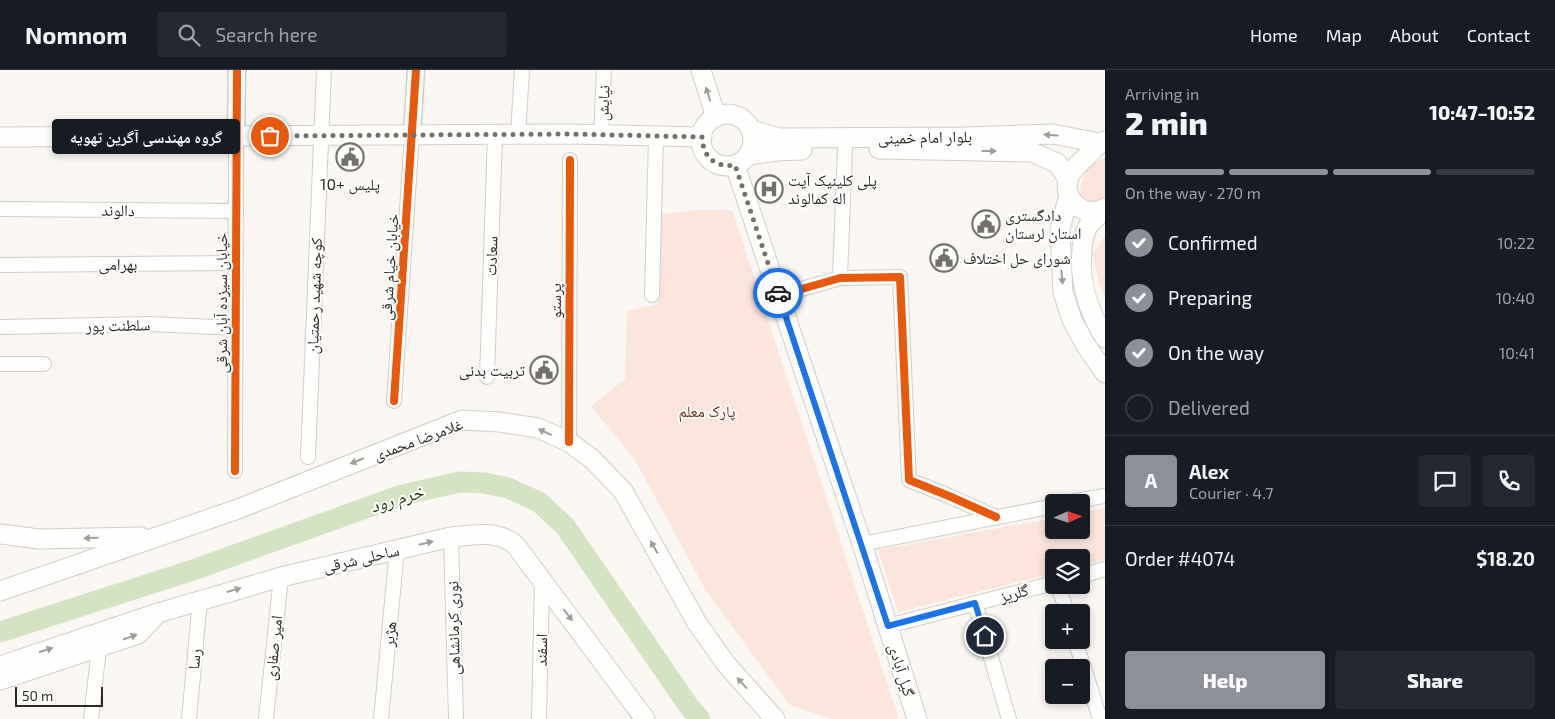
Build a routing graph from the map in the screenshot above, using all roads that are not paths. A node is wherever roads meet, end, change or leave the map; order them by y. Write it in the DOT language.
graph roads {
  1 [pos="234,70"];
  2 [pos="324,70"];
  3 [pos="416,70"];
  4 [pos="522,70"];
  5 [pos="604,70"];
  6 [pos="701,70"];
  7 [pos="716,117"];
  8 [pos="751,130"];
  9 [pos="320,135"];
  10 [pos="412,135"];
  11 [pos="495,135"];
  12 [pos="518,135"];
  13 [pos="236,136"];
  14 [pos="601,136"];
  15 [pos="656,136"];
  16 [pos="0,137"];
  17 [pos="702,137"];
  18 [pos="1101,142"];
  19 [pos="845,148"];
  20 [pos="570,160"];
  21 [pos="742,160"];
  22 [pos="1068,187"];
  23 [pos="0,209"];
  24 [pos="1105,209"];
  25 [pos="236,211"];
  26 [pos="235,263"];
  27 [pos="0,265"];
  28 [pos="840,278"];
  29 [pos="798,290"];
  30 [pos="652,295"];
  31 [pos="0,327"];
  32 [pos="235,328"];
  33 [pos="1105,338"];
  34 [pos="0,364"];
  35 [pos="44,364"];
  36 [pos="1105,373"];
  37 [pos="487,377"];
  38 [pos="394,401"];
  39 [pos="568,442"];
  40 [pos="308,457"];
  41 [pos="235,471"];
  42 [pos="1105,496"];
  43 [pos="1090,499"];
  44 [pos="1045,508"];
  45 [pos="996,517"];
  46 [pos="0,534"];
  47 [pos="157,537"];
  48 [pos="451,537"];
  49 [pos="862,544"];
  50 [pos="397,550"];
  51 [pos="1105,570"];
  52 [pos="1090,574"];
  53 [pos="281,577"];
  54 [pos="542,581"];
  55 [pos="1045,585"];
  56 [pos="0,591"];
  57 [pos="200,600"];
  58 [pos="975,603"];
  59 [pos="158,613"];
  60 [pos="888,626"];
  61 [pos="99,648"];
  62 [pos="1078,649"];
  63 [pos="0,666"];
  64 [pos="0,680"];
  65 [pos="632,700"];
  66 [pos="91,719"];
  67 [pos="189,719"];
  68 [pos="266,719"];
  69 [pos="381,719"];
  70 [pos="456,719"];
  71 [pos="539,719"];
  72 [pos="630,719"];
  73 [pos="645,719"];
  74 [pos="775,719"];
  75 [pos="917,719"];
  76 [pos="1009,719"];
  77 [pos="1100,719"];
  1 -- 13 [label="street"];
  2 -- 9 [label="street, کوچه شهید رحمتیان"];
  3 -- 10 [label="street"];
  4 -- 12 [label="street"];
  5 -- 14 [label="street, نیایش"];
  7 -- 6 [label="main road, one-way"];
  7 -- 8 [label="main road"];
  7 -- 17 [label="main road"];
  18 -- 8 [label="main road, بلوار امام خمینی, one-way"];
  8 -- 21 [label="main road"];
  9 -- 10 [label="main road"];
  9 -- 13 [label="main road"];
  9 -- 40 [label="street, کوچه شهید رحمتیان"];
  10 -- 11 [label="main road"];
  10 -- 38 [label="street, خیابان خیام شرقی"];
  11 -- 12 [label="main road"];
  11 -- 37 [label="street, سعادت"];
  12 -- 14 [label="main road"];
  13 -- 16 [label="main road"];
  13 -- 25 [label="street, خیابان سیزده آبان شرقی"];
  14 -- 15 [label="main road"];
  15 -- 17 [label="main road"];
  15 -- 30 [label="street"];
  17 -- 21 [label="main road"];
  18 -- 22 [label="main road"];
  19 -- 21 [label="main road, بلوار امام خمینی"];
  19 -- 22 [label="main road, بلوار امام خمینی, one-way"];
  19 -- 28 [label="street"];
  20 -- 39 [label="street, پرستو"];
  21 -- 49 [label="main road, گیل آبادی"];
  22 -- 24 [label="main road, بلوار امام خمینی"];
  22 -- 36 [label="main road, one-way"];
  23 -- 25 [label="street, دالوند"];
  24 -- 33 [label="main road"];
  25 -- 26 [label="street, خیابان سیزده آبان شرقی"];
  26 -- 27 [label="street, بهرامی"];
  26 -- 32 [label="street, خیابان سیزده آبان شرقی"];
  28 -- 29 [label="street"];
  28 -- 45 [label="street"];
  31 -- 32 [label="street, سلطنت پور"];
  32 -- 41 [label="street, خیابان سیزده آبان شرقی"];
  34 -- 35 [label="street"];
  39 -- 47 [label="main road, غلامرضا محمدی, one-way"];
  74 -- 39 [label="main road, غلامرضا محمدی, one-way"];
  42 -- 43 [label="street"];
  44 -- 45 [label="street"];
  45 -- 49 [label="street"];
  47 -- 46 [label="main road, one-way"];
  47 -- 56 [label="main road, غلامرضا محمدی"];
  50 -- 48 [label="main road, ساحلی شرقی, one-way"];
  48 -- 54 [label="main road, ساحلی شرقی"];
  48 -- 70 [label="street, نوری کرمانشاهی"];
  49 -- 60 [label="main road, گیل آبادی"];
  50 -- 53 [label="main road, ساحلی شرقی"];
  50 -- 69 [label="street, هژبر"];
  51 -- 52 [label="street"];
  57 -- 53 [label="main road, ساحلی شرقی, one-way"];
  53 -- 68 [label="street, امیر صفاری"];
  54 -- 65 [label="main road, ساحلی شرقی, one-way"];
  54 -- 71 [label="street, اسفند"];
  55 -- 58 [label="street, گلریز"];
  57 -- 59 [label="main road, ساحلی شرقی"];
  57 -- 67 [label="street, رسا"];
  58 -- 60 [label="street, گلریز"];
  58 -- 76 [label="street"];
  61 -- 59 [label="main road, one-way"];
  63 -- 59 [label="main road, ساحلی شرقی, one-way"];
  60 -- 75 [label="main road, گیل آبادی"];
  61 -- 64 [label="main road"];
  61 -- 66 [label="street"];
  62 -- 77 [label="street"];
  65 -- 72 [label="street"];
  65 -- 73 [label="main road, ساحلی شرقی"];
}
